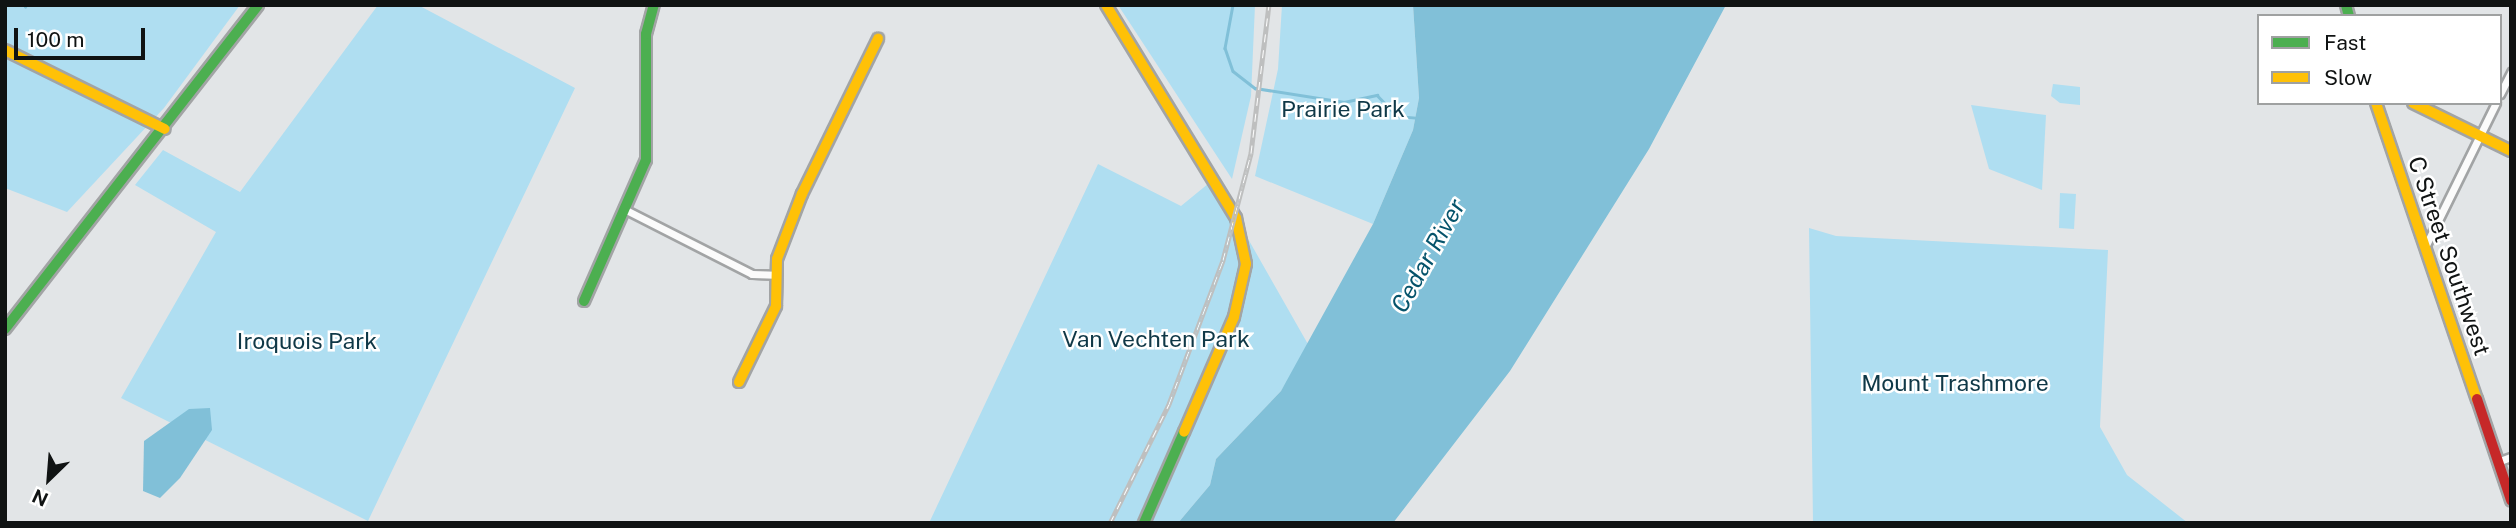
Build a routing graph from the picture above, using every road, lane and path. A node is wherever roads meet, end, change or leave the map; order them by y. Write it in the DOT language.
graph roads {
  1 [pos="258,5"];
  2 [pos="654,5"];
  3 [pos="1106,5"];
  4 [pos="878,39"];
  5 [pos="5,50"];
  6 [pos="2511,72"];
  7 [pos="2502,90"];
  8 [pos="2377,105"];
  9 [pos="2417,105"];
  10 [pos="2495,105"];
  11 [pos="165,129"];
  12 [pos="2480,136"];
  13 [pos="2511,151"];
  14 [pos="626,210"];
  15 [pos="2424,247"];
  16 [pos="775,275"];
  17 [pos="584,301"];
  18 [pos="5,329"];
  19 [pos="739,382"];
  20 [pos="2511,457"];
  21 [pos="2496,462"];
  22 [pos="2511,500"];
  23 [pos="1144,523"];
  1 -- 11 [label="street"];
  2 -- 14 [label="street"];
  3 -- 23 [label="street"];
  4 -- 16 [label="street"];
  5 -- 11 [label="street"];
  6 -- 7 [label="street"];
  8 -- 15 [label="street, C Street Southwest"];
  9 -- 12 [label="street"];
  10 -- 12 [label="street"];
  11 -- 18 [label="street"];
  12 -- 13 [label="street"];
  12 -- 15 [label="street"];
  14 -- 16 [label="street"];
  14 -- 17 [label="street"];
  15 -- 21 [label="street, C Street Southwest"];
  16 -- 19 [label="street"];
  20 -- 21 [label="street"];
  21 -- 22 [label="street, C Street Southwest"];
}
